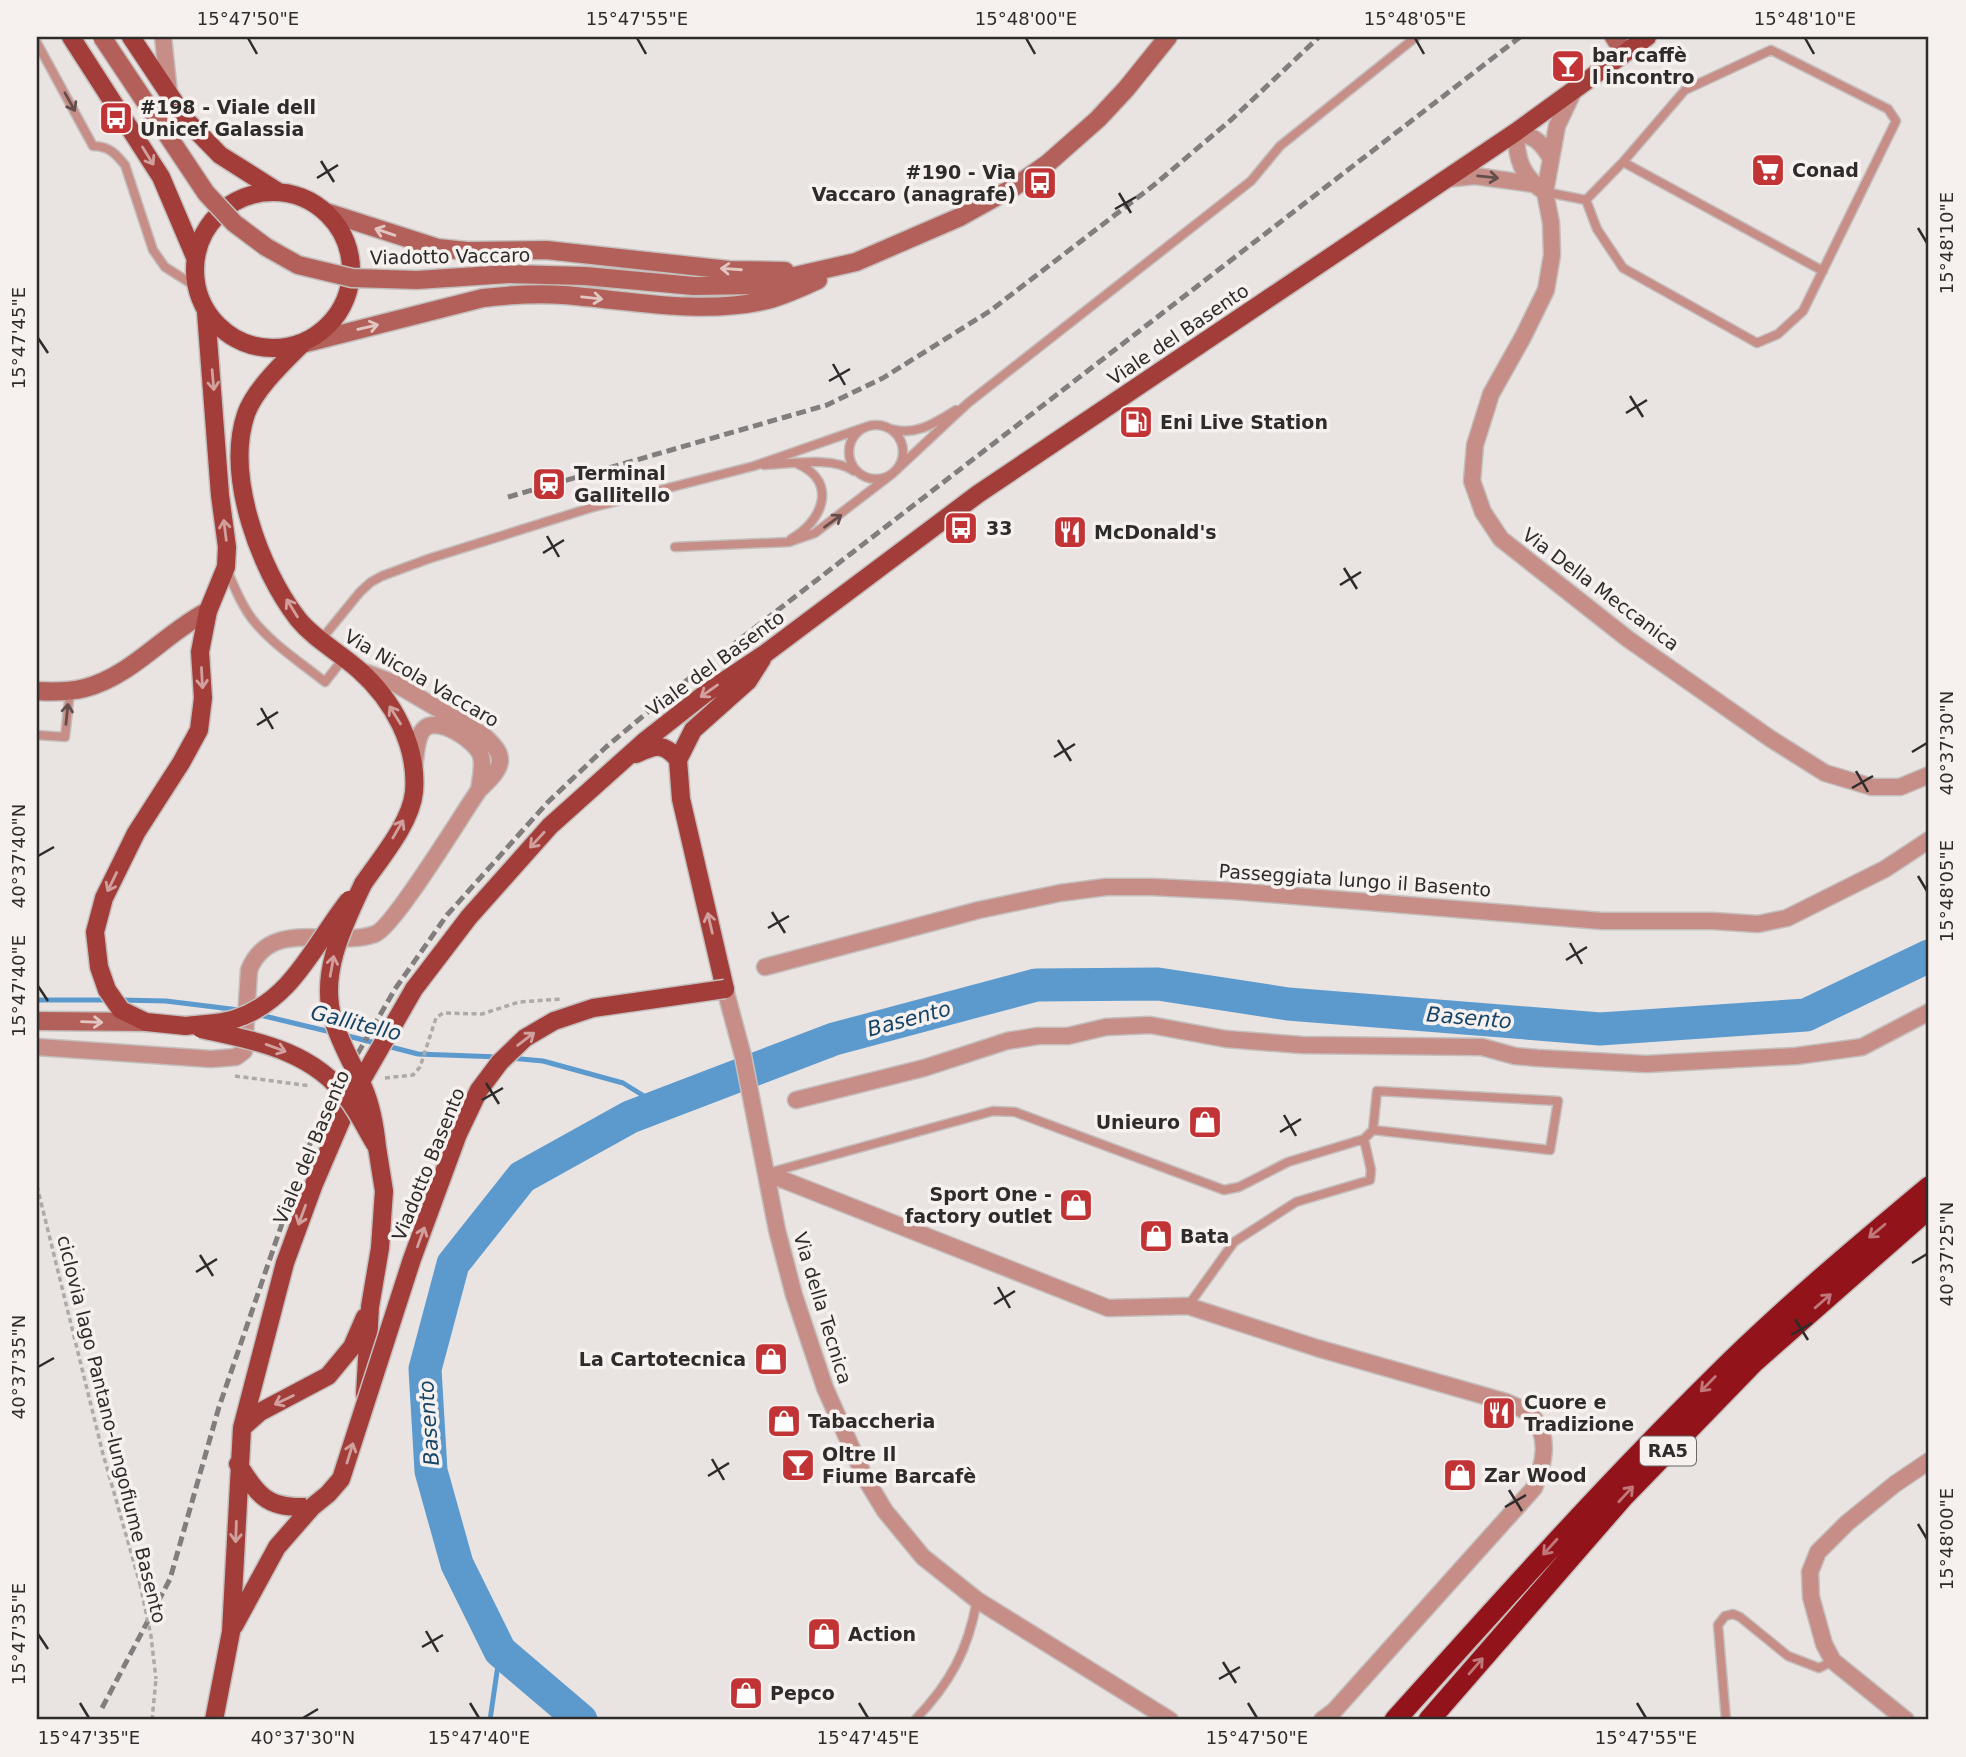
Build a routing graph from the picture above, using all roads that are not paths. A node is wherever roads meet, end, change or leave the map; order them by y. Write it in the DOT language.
graph roads {
  1 [pos="71,37"];
  2 [pos="102,37"];
  3 [pos="131,37"];
  4 [pos="163,37"];
  5 [pos="1168,37"];
  6 [pos="1416,37"];
  7 [pos="1647,37"];
  8 [pos="37,43"];
  9 [pos="1619,44"];
  10 [pos="1576,86"];
  11 [pos="169,93"];
  12 [pos="1516,132"];
  13 [pos="1551,159"];
  14 [pos="1623,162"];
  15 [pos="1443,179"];
  16 [pos="1539,188"];
  17 [pos="276,191"];
  18 [pos="1586,200"];
  19 [pos="326,212"];
  20 [pos="195,257"];
  21 [pos="856,262"];
  22 [pos="824,271"];
  23 [pos="1823,271"];
  24 [pos="195,286"];
  25 [pos="206,312"];
  26 [pos="302,344"];
  27 [pos="968,403"];
  28 [pos="863,428"];
  29 [pos="889,429"];
  30 [pos="798,464"];
  31 [pos="754,466"];
  32 [pos="858,474"];
  33 [pos="892,474"];
  34 [pos="770,543"];
  35 [pos="675,547"];
  36 [pos="226,567"];
  37 [pos="208,611"];
  38 [pos="320,641"];
  39 [pos="765,653"];
  40 [pos="343,659"];
  41 [pos="359,670"];
  42 [pos="37,691"];
  43 [pos="70,691"];
  44 [pos="37,735"];
  45 [pos="678,760"];
  46 [pos="623,761"];
  47 [pos="414,768"];
  48 [pos="1929,775"];
  49 [pos="479,790"];
  50 [pos="1929,840"];
  51 [pos="363,884"];
  52 [pos="765,967"];
  53 [pos="725,989"];
  54 [pos="1929,1012"];
  55 [pos="37,1021"];
  56 [pos="146,1022"];
  57 [pos="186,1026"];
  58 [pos="37,1047"];
  59 [pos="796,1100"];
  60 [pos="1373,1130"];
  61 [pos="1364,1139"];
  62 [pos="377,1147"];
  63 [pos="766,1173"];
  64 [pos="1929,1187"];
  65 [pos="1929,1208"];
  66 [pos="1188,1306"];
  67 [pos="370,1307"];
  68 [pos="365,1401"];
  69 [pos="242,1428"];
  70 [pos="1929,1461"];
  71 [pos="238,1464"];
  72 [pos="312,1507"];
  73 [pos="977,1600"];
  74 [pos="231,1632"];
  75 [pos="1833,1661"];
  76 [pos="1430,1719"];
  77 [pos="214,1720"];
  78 [pos="915,1720"];
  79 [pos="1170,1720"];
  80 [pos="1321,1720"];
  81 [pos="1395,1720"];
  82 [pos="1726,1720"];
  83 [pos="1906,1720"];
  1 -- 20 [label="main road, one-way"];
  2 -- 22 [label="main road, Viadotto Vaccaro, bridge"];
  3 -- 11 [label="main road"];
  4 -- 11 [label="street"];
  5 -- 21 [label="main road"];
  6 -- 27 [label="lane"];
  7 -- 9 [label="main road, Viale del Basento"];
  8 -- 24 [label="lane, one-way"];
  9 -- 10 [label="main road, Viale del Basento"];
  10 -- 12 [label="main road, Viale del Basento"];
  10 -- 13 [label="street"];
  11 -- 17 [label="main road"];
  12 -- 13 [label="street"];
  12 -- 15 [label="main road, Viale del Basento"];
  12 -- 16 [label="street"];
  13 -- 16 [label="street"];
  14 -- 18 [label="lane"];
  14 -- 23 [label="lane"];
  14 -- 23 [label="lane"];
  15 -- 16 [label="street, one-way"];
  15 -- 39 [label="main road, Viale del Basento"];
  16 -- 18 [label="lane"];
  16 -- 48 [label="street, Via Della Meccanica"];
  17 -- 19 [label="main road"];
  17 -- 20 [label="main road"];
  18 -- 23 [label="lane"];
  22 -- 19 [label="main road, one-way"];
  19 -- 26 [label="main road"];
  20 -- 24 [label="main road"];
  21 -- 22 [label="main road"];
  26 -- 21 [label="main road, one-way"];
  24 -- 25 [label="main road"];
  25 -- 26 [label="main road"];
  25 -- 36 [label="main road"];
  38 -- 26 [label="main road, Via Nicola Vaccaro, one-way"];
  27 -- 29 [label="lane"];
  27 -- 33 [label="lane"];
  28 -- 29 [label="lane"];
  28 -- 31 [label="lane"];
  28 -- 32 [label="lane"];
  29 -- 33 [label="lane"];
  30 -- 31 [label="lane"];
  30 -- 32 [label="lane"];
  30 -- 34 [label="lane"];
  31 -- 38 [label="lane"];
  32 -- 33 [label="lane"];
  34 -- 33 [label="lane, one-way"];
  34 -- 35 [label="lane"];
  36 -- 37 [label="main road"];
  36 -- 40 [label="lane"];
  37 -- 43 [label="main road"];
  37 -- 56 [label="main road, one-way"];
  38 -- 40 [label="main road, Via Nicola Vaccaro"];
  39 -- 45 [label="main road"];
  39 -- 46 [label="main road, Viale del Basento, one-way"];
  40 -- 41 [label="main road, Via Nicola Vaccaro"];
  47 -- 41 [label="main road, one-way"];
  41 -- 49 [label="street, Via Nicola Vaccaro"];
  42 -- 43 [label="main road"];
  44 -- 43 [label="lane, one-way"];
  45 -- 46 [label="main road"];
  53 -- 45 [label="main road, Via della Tecnica, one-way"];
  46 -- 69 [label="main road, Viale del Basento, one-way, bridge"];
  47 -- 49 [label="street"];
  51 -- 47 [label="main road, one-way"];
  49 -- 58 [label="street, bridge"];
  50 -- 52 [label="street, Passeggiata lungo il Basento"];
  51 -- 57 [label="main road, bridge"];
  62 -- 51 [label="main road, one-way, bridge"];
  53 -- 63 [label="street, Via della Tecnica"];
  68 -- 53 [label="main road, Viadotto Basento, one-way, bridge"];
  54 -- 59 [label="street"];
  55 -- 56 [label="main road, one-way"];
  56 -- 57 [label="main road"];
  57 -- 62 [label="main road, one-way, bridge"];
  60 -- 60 [label="lane"];
  60 -- 61 [label="lane"];
  61 -- 63 [label="lane"];
  61 -- 66 [label="lane"];
  62 -- 67 [label="main road"];
  63 -- 66 [label="street"];
  63 -- 73 [label="street, Via della Tecnica"];
  64 -- 81 [label="highway, RA5, one-way"];
  76 -- 65 [label="highway, RA5, one-way"];
  66 -- 80 [label="street"];
  67 -- 68 [label="main road"];
  67 -- 69 [label="main road, one-way"];
  72 -- 68 [label="main road, Viadotto Basento, one-way, bridge"];
  69 -- 71 [label="main road, Viale del Basento"];
  70 -- 75 [label="street"];
  71 -- 72 [label="main road"];
  71 -- 74 [label="main road, Viale del Basento, one-way"];
  72 -- 74 [label="main road, Viale del Basento"];
  73 -- 78 [label="lane"];
  73 -- 79 [label="street, Via della Tecnica"];
  74 -- 77 [label="main road, Viale del Basento"];
  75 -- 82 [label="lane"];
  75 -- 83 [label="street"];
}
